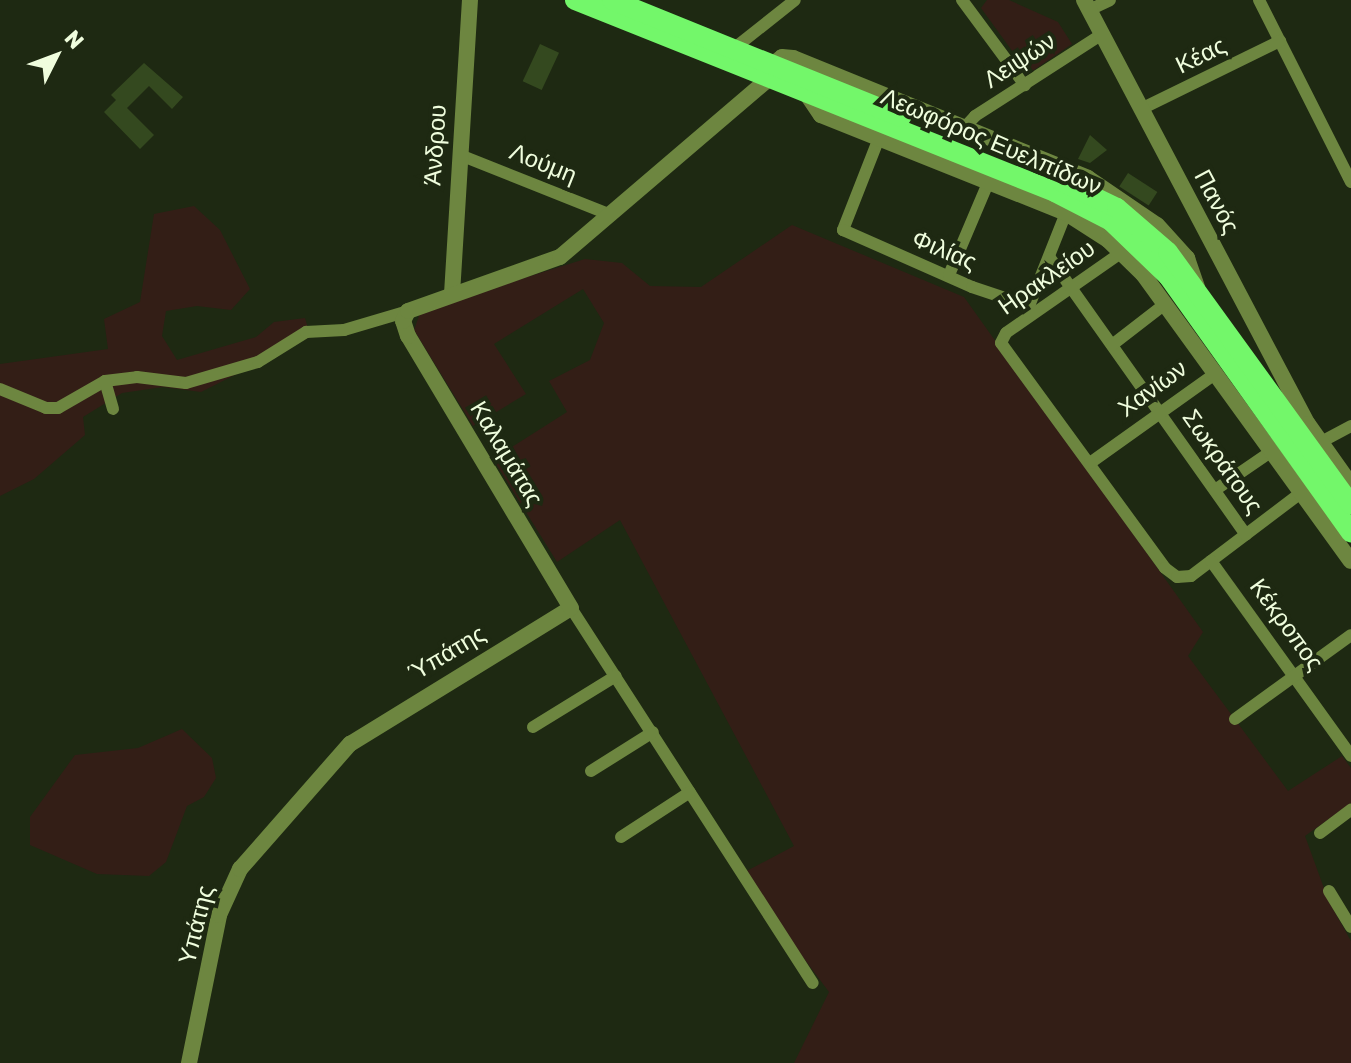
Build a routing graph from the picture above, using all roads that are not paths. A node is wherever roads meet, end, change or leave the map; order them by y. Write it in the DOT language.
graph roads {
  1 [pos="470,0"];
  2 [pos="575,0"];
  3 [pos="795,0"];
  4 [pos="1110,0"];
  5 [pos="1259,0"];
  6 [pos="618,1"];
  7 [pos="967,2"];
  8 [pos="1087,5"];
  9 [pos="1102,34"];
  10 [pos="1280,41"];
  11 [pos="732,50"];
  12 [pos="769,73"];
  13 [pos="1025,85"];
  14 [pos="808,96"];
  15 [pos="1141,109"];
  16 [pos="964,128"];
  17 [pos="879,138"];
  18 [pos="460,155"];
  19 [pos="1062,174"];
  20 [pos="1351,182"];
  21 [pos="988,183"];
  22 [pos="1066,213"];
  23 [pos="611,215"];
  24 [pos="1206,234"];
  25 [pos="1178,247"];
  26 [pos="1122,252"];
  27 [pos="1050,258"];
  28 [pos="1150,269"];
  29 [pos="949,275"];
  30 [pos="1072,288"];
  31 [pos="1198,290"];
  32 [pos="452,294"];
  33 [pos="1165,304"];
  34 [pos="1033,309"];
  35 [pos="408,311"];
  36 [pos="1263,340"];
  37 [pos="1112,345"];
  38 [pos="1230,363"];
  39 [pos="105,381"];
  40 [pos="0,389"];
  41 [pos="113,409"];
  42 [pos="1161,413"];
  43 [pos="1267,413"];
  44 [pos="1302,426"];
  45 [pos="1351,426"];
  46 [pos="1321,442"];
  47 [pos="1268,445"];
  48 [pos="1090,463"];
  49 [pos="1215,490"];
  50 [pos="1302,492"];
  51 [pos="1350,495"];
  52 [pos="1351,533"];
  53 [pos="1246,535"];
  54 [pos="1211,561"];
  55 [pos="1351,561"];
  56 [pos="571,608"];
  57 [pos="1351,635"];
  58 [pos="1294,673"];
  59 [pos="616,676"];
  60 [pos="1235,719"];
  61 [pos="533,727"];
  62 [pos="653,732"];
  63 [pos="350,744"];
  64 [pos="1349,749"];
  65 [pos="591,771"];
  66 [pos="690,792"];
  67 [pos="1351,810"];
  68 [pos="1320,833"];
  69 [pos="621,837"];
  70 [pos="1329,891"];
  71 [pos="1351,927"];
  72 [pos="813,983"];
  73 [pos="189,1063"];
  1 -- 18 [label="street, Άνδρου"];
  2 -- 12 [label="main road, Λεωφόρος Ευελπίδων"];
  3 -- 11 [label="street"];
  4 -- 8 [label="street"];
  5 -- 10 [label="street"];
  6 -- 11 [label="main road, Λεωφόρος Ευελπίδων"];
  7 -- 13 [label="street"];
  8 -- 9 [label="street, Πανός"];
  9 -- 13 [label="street, Λειψών"];
  9 -- 15 [label="street, Πανός"];
  10 -- 15 [label="street, Κέας"];
  10 -- 20 [label="street"];
  11 -- 12 [label="main road, Λεωφόρος Ευελπίδων"];
  12 -- 14 [label="main road, Λεωφόρος Ευελπίδων"];
  12 -- 16 [label="street"];
  12 -- 19 [label="main road, Λεωφόρος Ευελπίδων"];
  12 -- 23 [label="street"];
  13 -- 16 [label="street, Λειψών"];
  14 -- 17 [label="street"];
  14 -- 28 [label="main road, Λεωφόρος Ευελπίδων"];
  15 -- 24 [label="street, Πανός"];
  16 -- 19 [label="street"];
  17 -- 21 [label="street"];
  17 -- 29 [label="street, Φιλίας"];
  18 -- 23 [label="street, Λούμη"];
  18 -- 32 [label="street, Άνδρου"];
  19 -- 25 [label="street"];
  19 -- 31 [label="main road, Λεωφόρος Ευελπίδων"];
  21 -- 22 [label="street"];
  21 -- 29 [label="street"];
  22 -- 26 [label="street"];
  22 -- 27 [label="street"];
  23 -- 32 [label="street"];
  24 -- 25 [label="street"];
  24 -- 36 [label="street, Πανός"];
  25 -- 31 [label="street"];
  26 -- 28 [label="street"];
  26 -- 30 [label="street, Ηρακλείου"];
  27 -- 30 [label="street, Σωκράτους"];
  27 -- 34 [label="street"];
  28 -- 33 [label="street"];
  28 -- 38 [label="main road, Λεωφόρος Ευελπίδων"];
  29 -- 34 [label="street, Φιλίας"];
  30 -- 34 [label="street, Ηρακλείου"];
  30 -- 37 [label="street, Σωκράτους"];
  31 -- 38 [label="main road, Λεωφόρος Ευελπίδων"];
  32 -- 35 [label="street"];
  33 -- 37 [label="street"];
  33 -- 38 [label="street"];
  34 -- 48 [label="street, Ηρακλείου"];
  35 -- 39 [label="street"];
  35 -- 56 [label="street, Καλαμάτας"];
  36 -- 38 [label="street, Χανίων"];
  36 -- 44 [label="street, Πανός"];
  37 -- 42 [label="street, Σωκράτους"];
  38 -- 42 [label="street, Χανίων"];
  38 -- 43 [label="main road, Λεωφόρος Ευελπίδων"];
  38 -- 44 [label="main road, Λεωφόρος Ευελπίδων"];
  38 -- 47 [label="street"];
  39 -- 40 [label="street"];
  39 -- 41 [label="street"];
  42 -- 48 [label="street, Χανίων"];
  42 -- 49 [label="street, Σωκράτους"];
  43 -- 47 [label="street"];
  43 -- 52 [label="main road, Λεωφόρος Ευελπίδων"];
  44 -- 46 [label="street, Πανός"];
  44 -- 51 [label="main road, Λεωφόρος Ευελπίδων"];
  45 -- 46 [label="street"];
  46 -- 51 [label="street, Πανός"];
  47 -- 49 [label="street"];
  47 -- 50 [label="street"];
  48 -- 54 [label="street"];
  49 -- 53 [label="street, Σωκράτους"];
  50 -- 53 [label="street"];
  50 -- 55 [label="street"];
  53 -- 54 [label="street"];
  54 -- 58 [label="street, Κέκροπος"];
  56 -- 59 [label="street, Καλαμάτας"];
  56 -- 63 [label="street, Ύπάτης"];
  57 -- 58 [label="street"];
  58 -- 60 [label="street"];
  58 -- 64 [label="street, Κέκροπος"];
  59 -- 61 [label="street"];
  59 -- 62 [label="street, Καλαμάτας"];
  62 -- 65 [label="street"];
  62 -- 66 [label="street, Καλαμάτας"];
  63 -- 73 [label="street, Υπάτης"];
  66 -- 69 [label="street"];
  66 -- 72 [label="street, Καλαμάτας"];
  67 -- 68 [label="street"];
  70 -- 71 [label="street"];
}
